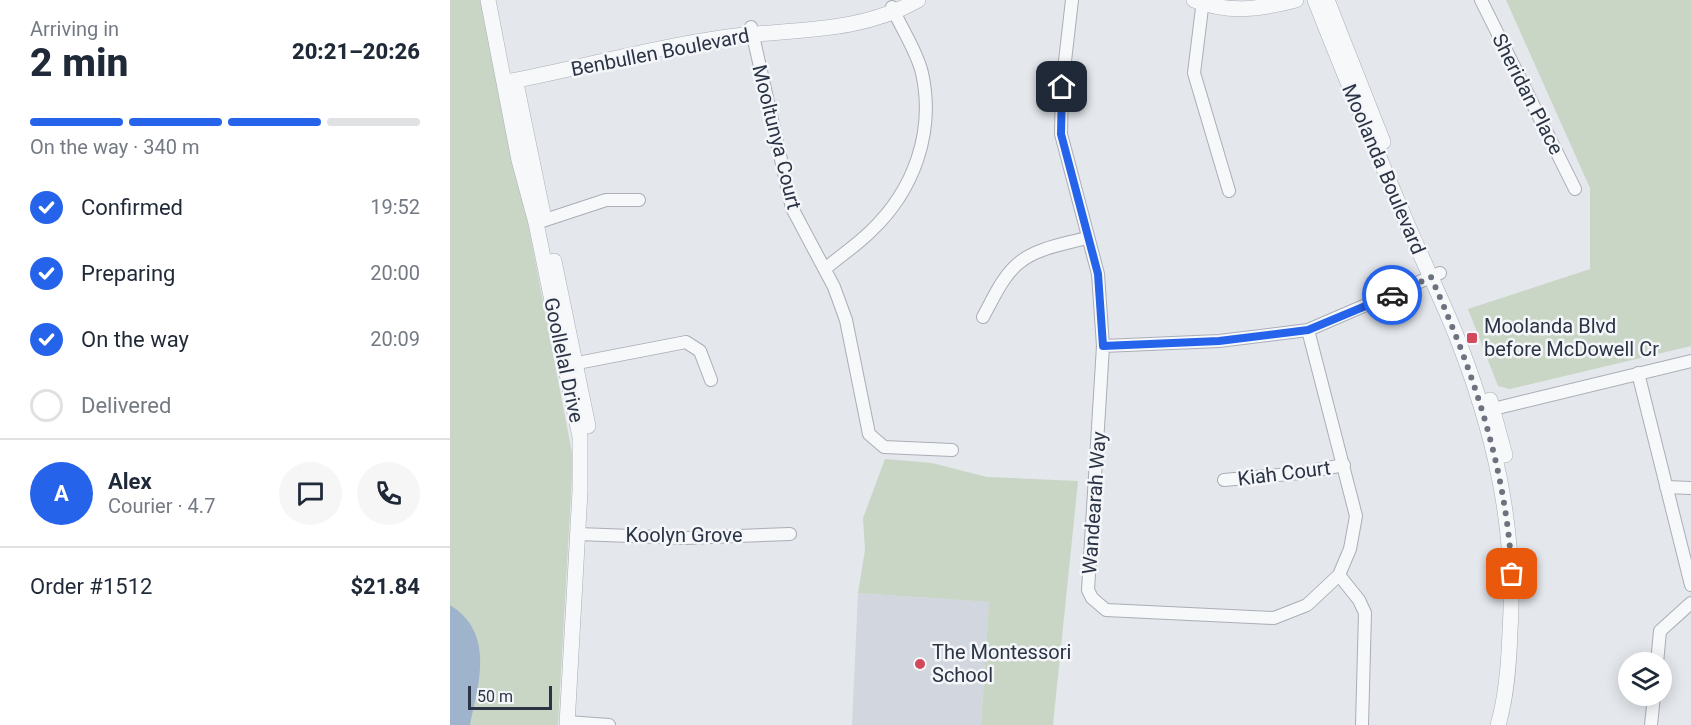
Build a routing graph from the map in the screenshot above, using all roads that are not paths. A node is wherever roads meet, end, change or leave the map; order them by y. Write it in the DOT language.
graph roads {
  1 [pos="488,0"];
  2 [pos="498,0"];
  3 [pos="918,0"];
  4 [pos="1072,0"];
  5 [pos="1220,0"];
  6 [pos="1265,0"];
  7 [pos="1296,0"];
  8 [pos="1315,0"];
  9 [pos="1327,0"];
  10 [pos="1481,0"];
  11 [pos="1200,1"];
  12 [pos="896,7"];
  13 [pos="752,30"];
  14 [pos="510,77"];
  15 [pos="1575,189"];
  16 [pos="1229,190"];
  17 [pos="639,200"];
  18 [pos="540,222"];
  19 [pos="1086,238"];
  20 [pos="825,269"];
  21 [pos="1435,275"];
  22 [pos="983,317"];
  23 [pos="1308,330"];
  24 [pos="1103,346"];
  25 [pos="1691,362"];
  26 [pos="571,364"];
  27 [pos="1638,373"];
  28 [pos="711,380"];
  29 [pos="1488,410"];
  30 [pos="952,450"];
  31 [pos="1344,465"];
  32 [pos="1224,480"];
  33 [pos="1666,488"];
  34 [pos="1691,488"];
  35 [pos="583,534"];
  36 [pos="790,534"];
  37 [pos="1339,575"];
  38 [pos="1691,585"];
  39 [pos="1691,603"];
  40 [pos="1658,652"];
  41 [pos="1653,706"];
  42 [pos="572,723"];
  43 [pos="609,725"];
  44 [pos="1362,725"];
  45 [pos="1498,725"];
  46 [pos="1508,725"];
  47 [pos="1651,725"];
  1 -- 14 [label="street, Goollelal Drive"];
  2 -- 14 [label="street, Goollelal Drive"];
  3 -- 12 [label="street, Benbullen Boulevard"];
  4 -- 19 [label="street, Wandearah Way"];
  5 -- 6 [label="street"];
  7 -- 11 [label="street"];
  8 -- 21 [label="street, Moolanda Boulevard"];
  9 -- 21 [label="street, Moolanda Boulevard"];
  10 -- 15 [label="street, Sheridan Place"];
  11 -- 16 [label="street"];
  12 -- 13 [label="street, Benbullen Boulevard"];
  12 -- 20 [label="street"];
  13 -- 14 [label="street, Benbullen Boulevard"];
  13 -- 20 [label="street, Mooltunya Court"];
  14 -- 18 [label="street, Goollelal Drive"];
  17 -- 18 [label="street"];
  18 -- 26 [label="street, Goollelal Drive"];
  19 -- 22 [label="street"];
  19 -- 24 [label="street, Wandearah Way"];
  20 -- 30 [label="street, Mooltunya Court"];
  21 -- 23 [label="street"];
  21 -- 29 [label="street, Moolanda Boulevard"];
  23 -- 24 [label="street"];
  23 -- 31 [label="street, Wandearah Way"];
  24 -- 37 [label="street, Wandearah Way"];
  25 -- 27 [label="street"];
  26 -- 28 [label="street"];
  26 -- 35 [label="street, Goollelal Drive"];
  27 -- 29 [label="street"];
  27 -- 33 [label="street"];
  29 -- 45 [label="street, Moolanda Boulevard"];
  29 -- 46 [label="street, Moolanda Boulevard"];
  31 -- 32 [label="street, Kiah Court"];
  31 -- 37 [label="street, Wandearah Way"];
  33 -- 34 [label="street"];
  33 -- 38 [label="street"];
  35 -- 36 [label="street, Koolyn Grove"];
  35 -- 42 [label="street, Goollelal Drive"];
  37 -- 44 [label="street"];
  39 -- 40 [label="street"];
  41 -- 47 [label="street"];
  42 -- 43 [label="street"];
}
